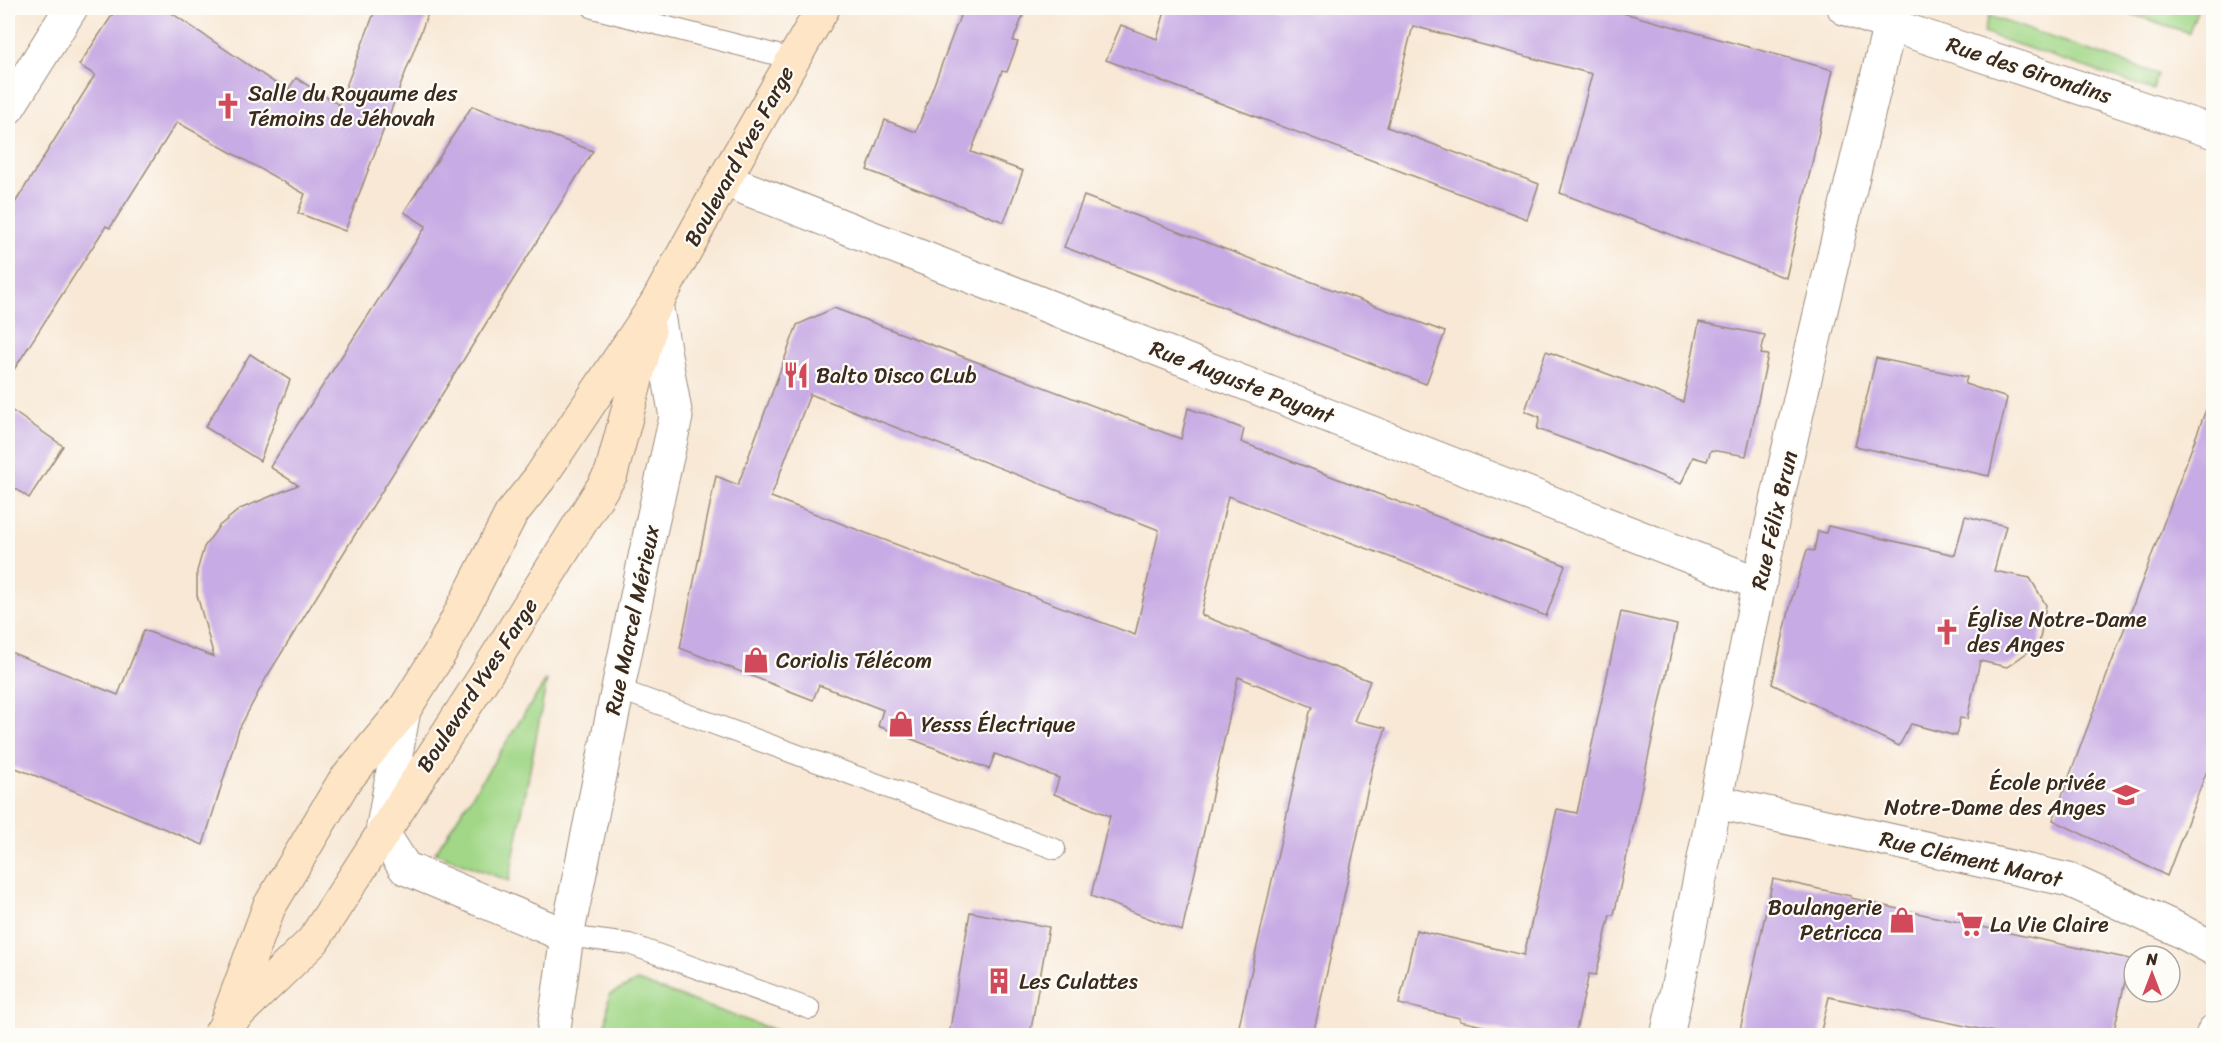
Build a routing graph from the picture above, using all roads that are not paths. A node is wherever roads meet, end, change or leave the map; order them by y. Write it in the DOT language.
graph roads {
  1 [pos="71,8"];
  2 [pos="593,8"];
  3 [pos="823,8"];
  4 [pos="1844,8"];
  5 [pos="1892,16"];
  6 [pos="793,59"];
  7 [pos="8,108"];
  8 [pos="2214,132"];
  9 [pos="724,180"];
  10 [pos="656,304"];
  11 [pos="1760,584"];
  12 [pos="618,689"];
  13 [pos="405,710"];
  14 [pos="1717,802"];
  15 [pos="382,832"];
  16 [pos="1055,849"];
  17 [pos="567,936"];
  18 [pos="2214,949"];
  19 [pos="810,1009"];
  20 [pos="222,1030"];
  21 [pos="2214,1031"];
  22 [pos="553,1035"];
  23 [pos="1667,1035"];
  24 [pos="2212,1035"];
  1 -- 7 [label="street"];
  2 -- 6 [label="lane"];
  3 -- 6 [label="street, Boulevard Yves Farge"];
  4 -- 5 [label="street, Rue des Girondins"];
  5 -- 8 [label="street, Rue des Girondins"];
  5 -- 11 [label="street, Rue Félix Brun"];
  6 -- 9 [label="street, Boulevard Yves Farge"];
  9 -- 10 [label="street, Boulevard Yves Farge"];
  9 -- 11 [label="street, Rue Auguste Payant"];
  10 -- 12 [label="street, Rue Marcel Mérieux"];
  10 -- 13 [label="street, Boulevard Yves Farge"];
  10 -- 15 [label="street, Boulevard Yves Farge"];
  11 -- 14 [label="street, Rue Félix Brun"];
  12 -- 16 [label="lane"];
  12 -- 17 [label="street, Rue Marcel Mérieux"];
  13 -- 15 [label="street"];
  13 -- 20 [label="street, Boulevard Yves Farge"];
  14 -- 18 [label="street, Rue Clément Marot"];
  14 -- 23 [label="street, Rue Félix Brun"];
  15 -- 17 [label="street"];
  15 -- 20 [label="street, Boulevard Yves Farge"];
  17 -- 19 [label="lane"];
  17 -- 22 [label="street, Rue Marcel Mérieux"];
  21 -- 24 [label="street"];
}
